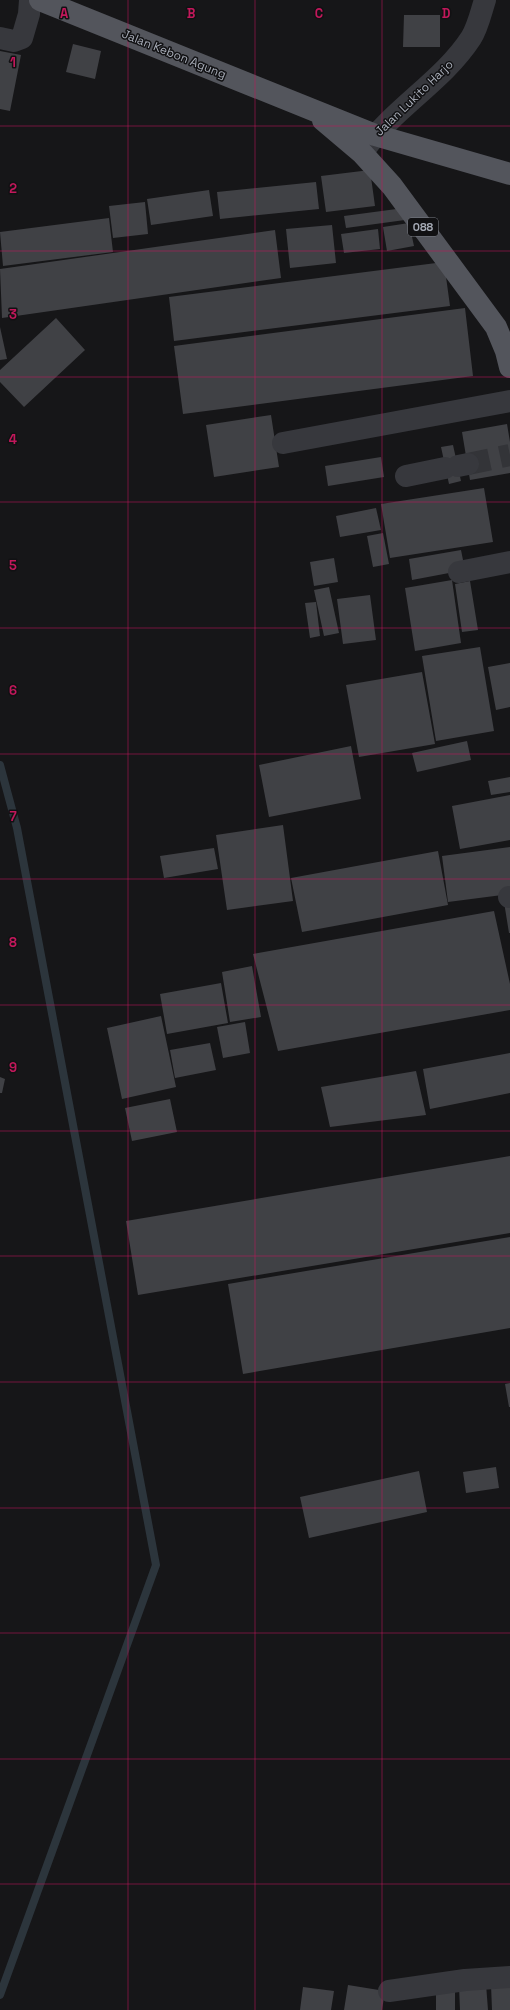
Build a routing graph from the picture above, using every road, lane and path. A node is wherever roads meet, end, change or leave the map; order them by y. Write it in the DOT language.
graph roads {
  1 [pos="30,0"];
  2 [pos="40,0"];
  3 [pos="485,0"];
  4 [pos="0,38"];
  5 [pos="309,108"];
  6 [pos="374,135"];
  7 [pos="362,153"];
  8 [pos="510,174"];
  9 [pos="510,367"];
  10 [pos="510,401"];
  11 [pos="283,443"];
  12 [pos="457,466"];
  13 [pos="406,476"];
  14 [pos="510,562"];
  15 [pos="459,572"];
  16 [pos="510,1977"];
  17 [pos="389,1991"];
  1 -- 4 [label="street"];
  2 -- 5 [label="main road, Jalan Kebon Agung / 088"];
  3 -- 6 [label="street, Jalan Lukito Harjo"];
  5 -- 6 [label="main road, Jalan Kebon Agung"];
  5 -- 7 [label="main road, Jalan Kebon Agung / 088"];
  6 -- 7 [label="street, Jalan Lukito Harjo"];
  6 -- 8 [label="main road, Jalan Kebon Agung"];
  7 -- 9 [label="main road, Jalan Kebon Agung / 088"];
  10 -- 11 [label="street"];
  12 -- 13 [label="street"];
  14 -- 15 [label="street"];
  16 -- 17 [label="street"];
}
